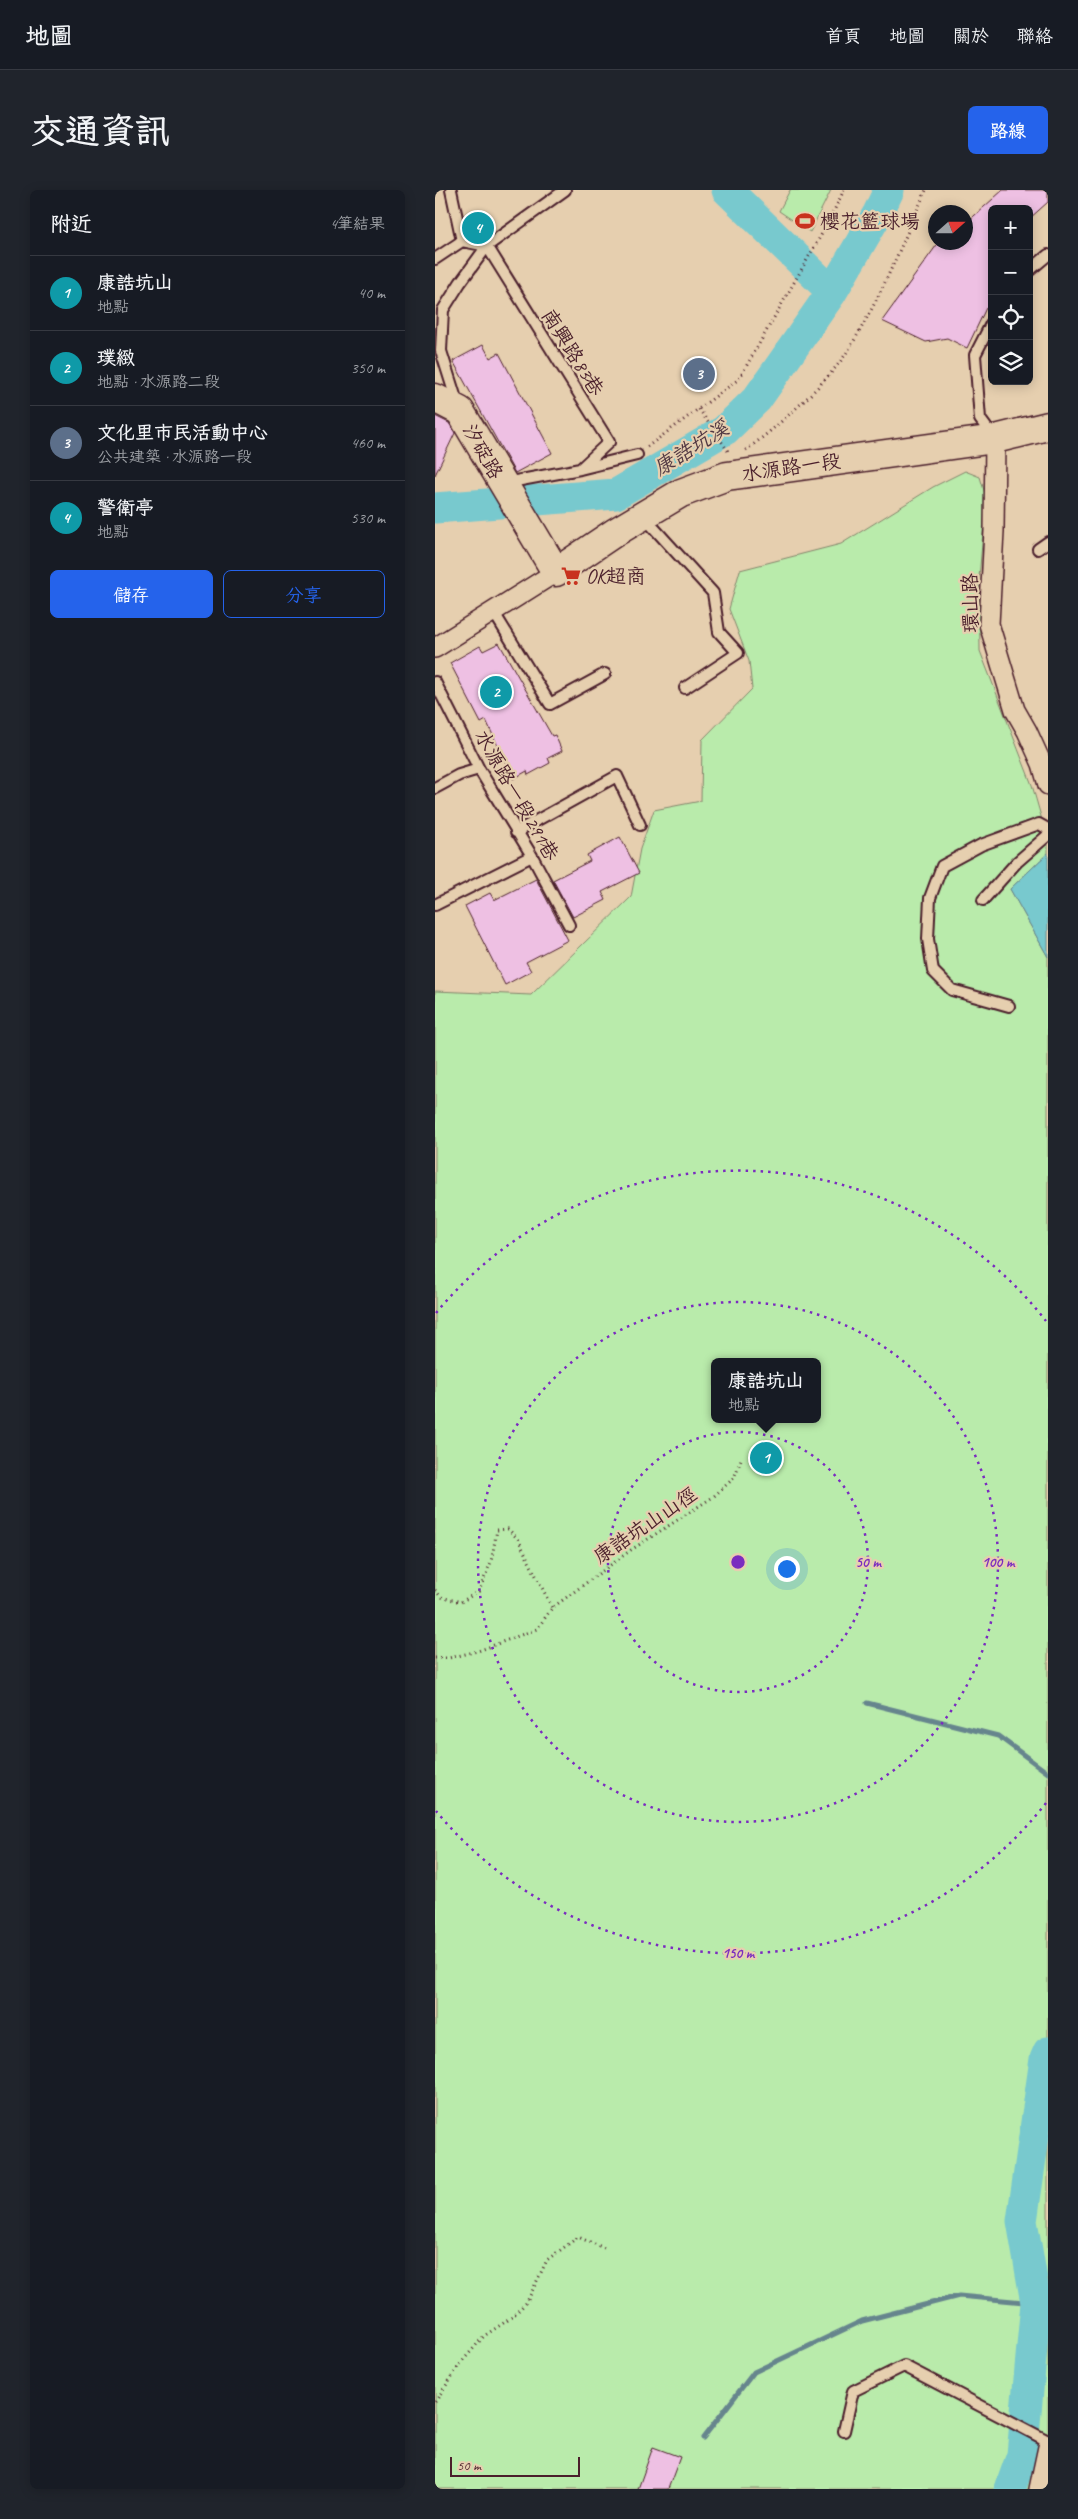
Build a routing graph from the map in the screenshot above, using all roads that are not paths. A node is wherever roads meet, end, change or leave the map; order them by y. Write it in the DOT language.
graph roads {
  1 [pos="451,190"];
  2 [pos="558,193"];
  3 [pos="462,241"];
  4 [pos="487,246"];
  5 [pos="1048,255"];
  6 [pos="435,259"];
  7 [pos="1033,268"];
  8 [pos="988,330"];
  9 [pos="435,398"];
  10 [pos="460,411"];
  11 [pos="1048,426"];
  12 [pos="995,439"];
  13 [pos="637,454"];
  14 [pos="580,469"];
  15 [pos="503,486"];
  16 [pos="642,516"];
  17 [pos="1048,542"];
  18 [pos="1038,549"];
  19 [pos="557,572"];
  20 [pos="493,611"];
  21 [pos="435,648"];
  22 [pos="605,674"];
  23 [pos="435,682"];
  24 [pos="685,688"];
  25 [pos="479,768"];
  26 [pos="1048,785"];
  27 [pos="435,788"];
  28 [pos="640,825"];
  29 [pos="1048,829"];
  30 [pos="516,832"];
  31 [pos="1048,835"];
  32 [pos="532,856"];
  33 [pos="983,900"];
  34 [pos="435,905"];
  35 [pos="569,925"];
  36 [pos="1009,1006"];
  37 [pos="844,2431"];
  38 [pos="1048,2441"];
  39 [pos="1048,2447"];
  40 [pos="1039,2489"];
  1 -- 3 [label="lane"];
  2 -- 4 [label="lane"];
  3 -- 4 [label="lane"];
  3 -- 6 [label="lane"];
  4 -- 10 [label="lane"];
  4 -- 14 [label="lane, 南興路83巷"];
  5 -- 7 [label="lane"];
  8 -- 12 [label="lane"];
  9 -- 10 [label="street, 汐碇路"];
  10 -- 15 [label="street, 汐碇路"];
  11 -- 12 [label="street, 水源路一段"];
  12 -- 16 [label="street, 水源路一段"];
  12 -- 26 [label="street, 環山路"];
  13 -- 14 [label="lane"];
  14 -- 15 [label="lane"];
  15 -- 19 [label="street, 汐碇路"];
  16 -- 19 [label="street, 水源路一段"];
  16 -- 24 [label="lane"];
  17 -- 18 [label="lane"];
  19 -- 20 [label="street"];
  20 -- 21 [label="street"];
  20 -- 22 [label="lane"];
  23 -- 25 [label="lane, 水源路一段291巷"];
  25 -- 27 [label="lane"];
  25 -- 30 [label="lane, 水源路一段291巷"];
  28 -- 30 [label="lane"];
  29 -- 36 [label="lane"];
  30 -- 32 [label="lane, 水源路一段291巷"];
  31 -- 33 [label="lane"];
  32 -- 34 [label="lane"];
  32 -- 35 [label="lane, 水源路一段291巷"];
  37 -- 38 [label="lane"];
  39 -- 40 [label="street"];
}
